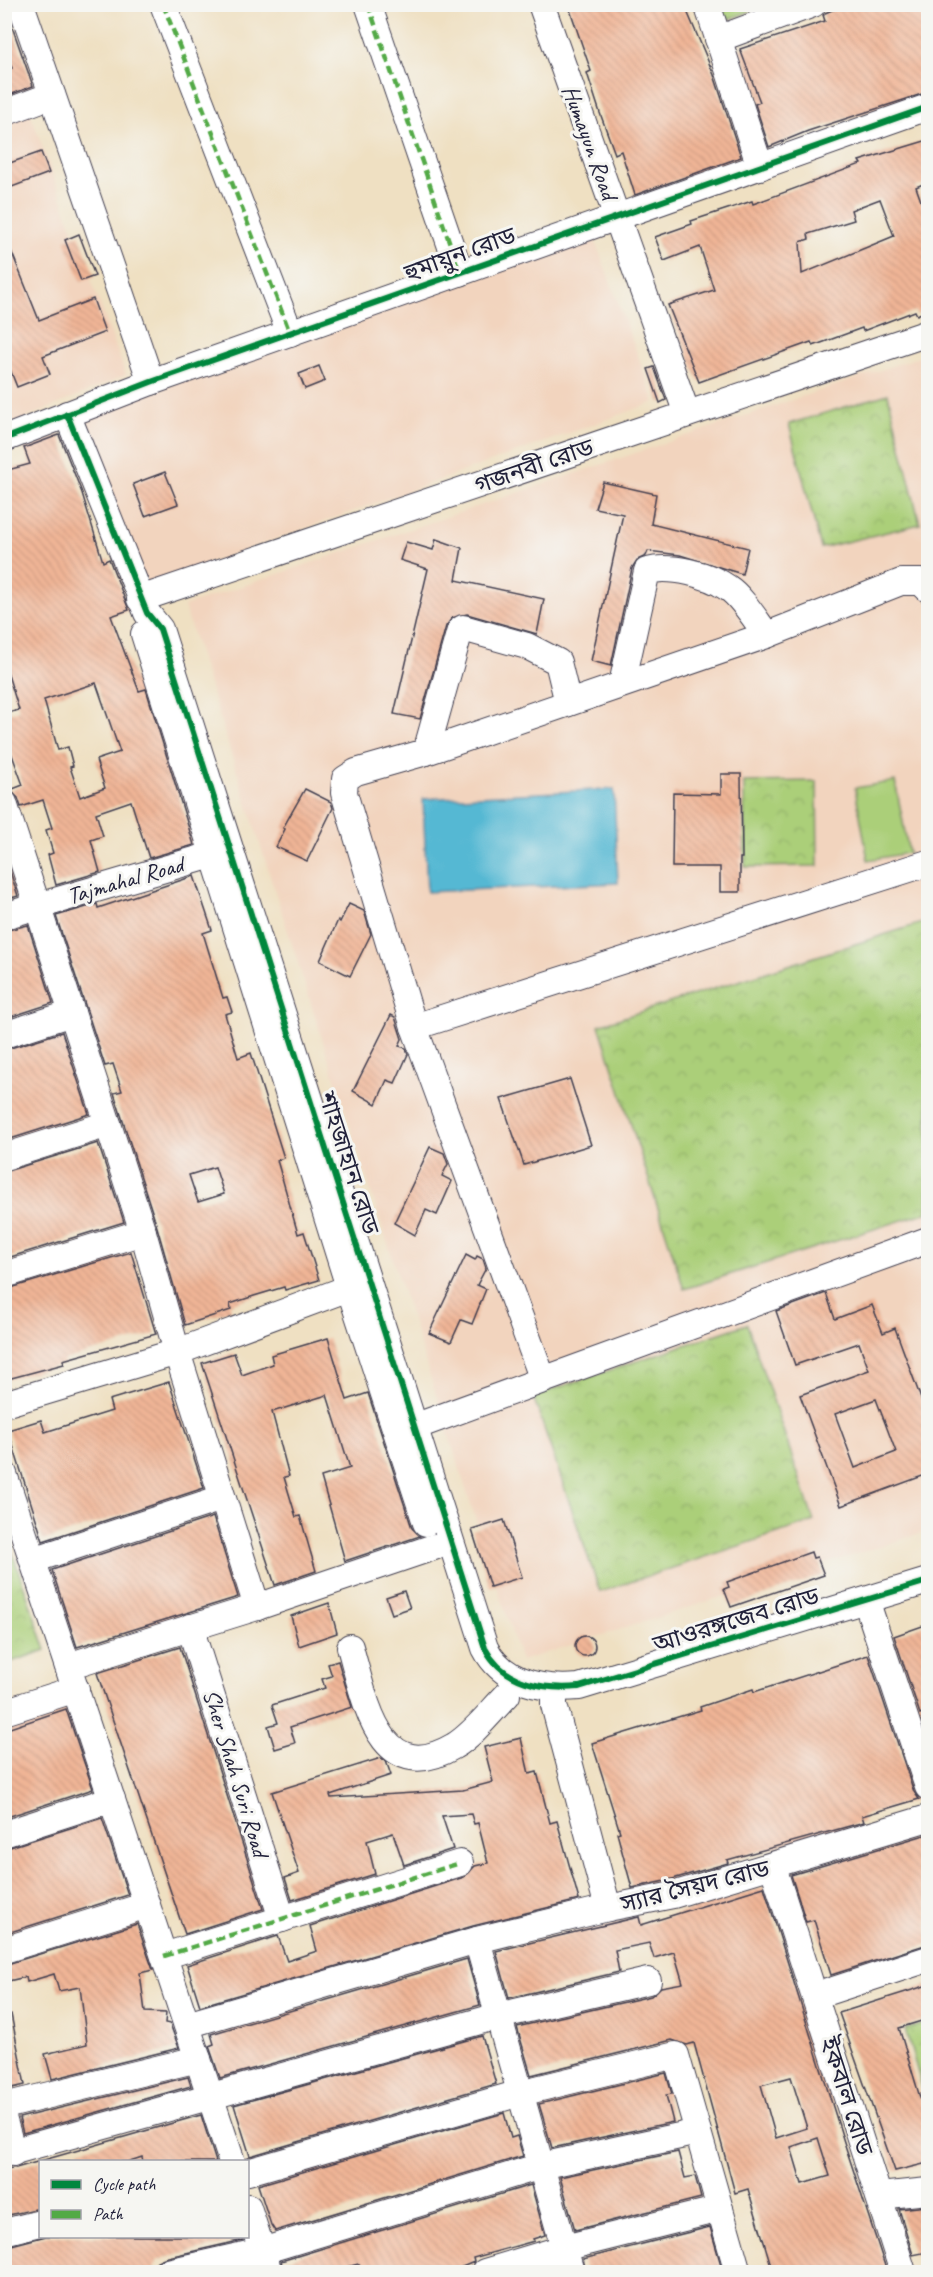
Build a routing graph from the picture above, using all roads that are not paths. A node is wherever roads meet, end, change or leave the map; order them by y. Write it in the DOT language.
graph roads {
  1 [pos="21,4"];
  2 [pos="163,4"];
  3 [pos="368,4"];
  4 [pos="542,4"];
  5 [pos="707,4"];
  6 [pos="813,4"];
  7 [pos="718,39"];
  8 [pos="52,94"];
  9 [pos="928,107"];
  10 [pos="4,113"];
  11 [pos="760,167"];
  12 [pos="617,217"];
  13 [pos="460,273"];
  14 [pos="290,333"];
  15 [pos="928,333"];
  16 [pos="151,382"];
  17 [pos="67,414"];
  18 [pos="687,414"];
  19 [pos="4,439"];
  20 [pos="928,589"];
  21 [pos="143,606"];
  22 [pos="767,635"];
  23 [pos="622,684"];
  24 [pos="568,703"];
  25 [pos="426,752"];
  26 [pos="4,803"];
  27 [pos="212,855"];
  28 [pos="928,863"];
  29 [pos="38,905"];
  30 [pos="4,916"];
  31 [pos="72,1013"];
  32 [pos="414,1027"];
  33 [pos="4,1035"];
  34 [pos="108,1124"];
  35 [pos="4,1157"];
  36 [pos="143,1232"];
  37 [pos="928,1240"];
  38 [pos="4,1275"];
  39 [pos="358,1284"];
  40 [pos="177,1352"];
  41 [pos="543,1380"];
  42 [pos="4,1404"];
  43 [pos="414,1428"];
  44 [pos="4,1474"];
  45 [pos="222,1498"];
  46 [pos="434,1547"];
  47 [pos="33,1560"];
  48 [pos="928,1581"];
  49 [pos="928,1594"];
  50 [pos="257,1606"];
  51 [pos="870,1612"];
  52 [pos="190,1627"];
  53 [pos="350,1647"];
  54 [pos="72,1678"];
  55 [pos="507,1695"];
  56 [pos="554,1697"];
  57 [pos="4,1712"];
  58 [pos="928,1787"];
  59 [pos="112,1799"];
  60 [pos="928,1818"];
  61 [pos="4,1834"];
  62 [pos="460,1863"];
  63 [pos="773,1866"];
  64 [pos="147,1905"];
  65 [pos="608,1908"];
  66 [pos="282,1919"];
  67 [pos="477,1940"];
  68 [pos="4,1950"];
  69 [pos="164,1956"];
  70 [pos="928,1959"];
  71 [pos="648,1982"];
  72 [pos="815,1996"];
  73 [pos="498,2016"];
  74 [pos="187,2025"];
  75 [pos="198,2059"];
  76 [pos="520,2093"];
  77 [pos="212,2098"];
  78 [pos="4,2106"];
  79 [pos="4,2121"];
  80 [pos="698,2132"];
  81 [pos="9,2154"];
  82 [pos="231,2160"];
  83 [pos="541,2166"];
  84 [pos="249,2172"];
  85 [pos="928,2192"];
  86 [pos="879,2196"];
  87 [pos="720,2209"];
  88 [pos="249,2210"];
  89 [pos="39,2223"];
  90 [pos="4,2232"];
  91 [pos="564,2248"];
  92 [pos="266,2262"];
  93 [pos="168,2272"];
  94 [pos="485,2272"];
  95 [pos="571,2272"];
  96 [pos="738,2272"];
  97 [pos="903,2272"];
  1 -- 8 [label="street"];
  2 -- 14 [label="street"];
  3 -- 13 [label="street"];
  4 -- 12 [label="street, Humayun Road"];
  5 -- 7 [label="street"];
  6 -- 7 [label="street"];
  7 -- 11 [label="street"];
  8 -- 10 [label="street"];
  8 -- 16 [label="street"];
  9 -- 11 [label="street, হুমায়ুন রোড"];
  11 -- 12 [label="street, হুমায়ুন রোড"];
  12 -- 13 [label="street, হুমায়ুন রোড"];
  12 -- 18 [label="street, Humayun Road"];
  13 -- 14 [label="street, হুমায়ুন রোড"];
  14 -- 16 [label="street, হুমায়ুন রোড"];
  15 -- 18 [label="street, গজনবী রোড"];
  16 -- 17 [label="street, হুমায়ুন রোড"];
  17 -- 19 [label="street, হুমায়ুন রোড"];
  17 -- 21 [label="street"];
  18 -- 21 [label="street, গজনবী রোড"];
  20 -- 22 [label="street"];
  21 -- 27 [label="street, শাহজাহান রোড"];
  21 -- 39 [label="street, শাহজাহান রোড"];
  22 -- 23 [label="street"];
  22 -- 23 [label="street"];
  23 -- 24 [label="street"];
  24 -- 25 [label="street"];
  24 -- 25 [label="street"];
  25 -- 32 [label="street"];
  26 -- 29 [label="street, Tajmahal Road"];
  27 -- 29 [label="street, Tajmahal Road"];
  27 -- 39 [label="street, শাহজাহান রোড"];
  28 -- 32 [label="street"];
  29 -- 30 [label="street, Tajmahal Road"];
  29 -- 31 [label="street, Tajmahal Road"];
  31 -- 33 [label="street"];
  31 -- 34 [label="street, Tajmahal Road"];
  32 -- 41 [label="street"];
  34 -- 35 [label="street"];
  34 -- 36 [label="street, Tajmahal Road"];
  36 -- 38 [label="street"];
  36 -- 40 [label="street, Tajmahal Road"];
  37 -- 41 [label="street"];
  39 -- 40 [label="street"];
  39 -- 43 [label="street, শাহজাহান রোড"];
  39 -- 46 [label="street, শাহজাহান রোড"];
  40 -- 42 [label="street"];
  40 -- 45 [label="street"];
  41 -- 43 [label="street"];
  43 -- 56 [label="street, শাহজাহান রোড"];
  44 -- 47 [label="street"];
  45 -- 47 [label="street"];
  45 -- 50 [label="street"];
  46 -- 50 [label="street"];
  46 -- 55 [label="street, শাহজাহান রোড"];
  47 -- 54 [label="street"];
  48 -- 56 [label="street, আওরঙ্গজেব রোড"];
  49 -- 51 [label="street, আওরঙ্গজেব রোড"];
  50 -- 52 [label="street"];
  51 -- 56 [label="street, আওরঙ্গজেব রোড"];
  51 -- 58 [label="street"];
  52 -- 54 [label="street"];
  52 -- 66 [label="street, Sher Shah Suri Road"];
  53 -- 55 [label="street"];
  54 -- 57 [label="street"];
  54 -- 59 [label="street"];
  55 -- 56 [label="street, শাহজাহান রোড"];
  56 -- 65 [label="street, স্যার সৈয়দ রোড"];
  59 -- 61 [label="street"];
  59 -- 64 [label="street"];
  60 -- 63 [label="street, স্যার সৈয়দ রোড"];
  62 -- 66 [label="street"];
  63 -- 65 [label="street, স্যার সৈয়দ রোড"];
  63 -- 72 [label="street, ইকবাল রোড"];
  64 -- 68 [label="street"];
  64 -- 69 [label="street"];
  65 -- 67 [label="street"];
  66 -- 69 [label="street"];
  67 -- 73 [label="street"];
  67 -- 74 [label="street"];
  69 -- 74 [label="street"];
  70 -- 72 [label="street"];
  71 -- 73 [label="street"];
  72 -- 86 [label="street, ইকবাল রোড"];
  73 -- 76 [label="street"];
  73 -- 77 [label="street"];
  74 -- 75 [label="street"];
  75 -- 77 [label="street"];
  75 -- 78 [label="street"];
  76 -- 80 [label="street"];
  76 -- 83 [label="street"];
  76 -- 84 [label="street"];
  77 -- 81 [label="street"];
  77 -- 82 [label="street"];
  79 -- 81 [label="street"];
  80 -- 83 [label="street"];
  80 -- 87 [label="street"];
  83 -- 91 [label="street"];
  83 -- 92 [label="street"];
  85 -- 86 [label="street"];
  86 -- 97 [label="street, ইকবাল রোড"];
  87 -- 91 [label="street"];
  87 -- 96 [label="street"];
  88 -- 92 [label="street"];
  89 -- 90 [label="street"];
  91 -- 94 [label="street"];
  91 -- 95 [label="street"];
  92 -- 93 [label="street"];
}
